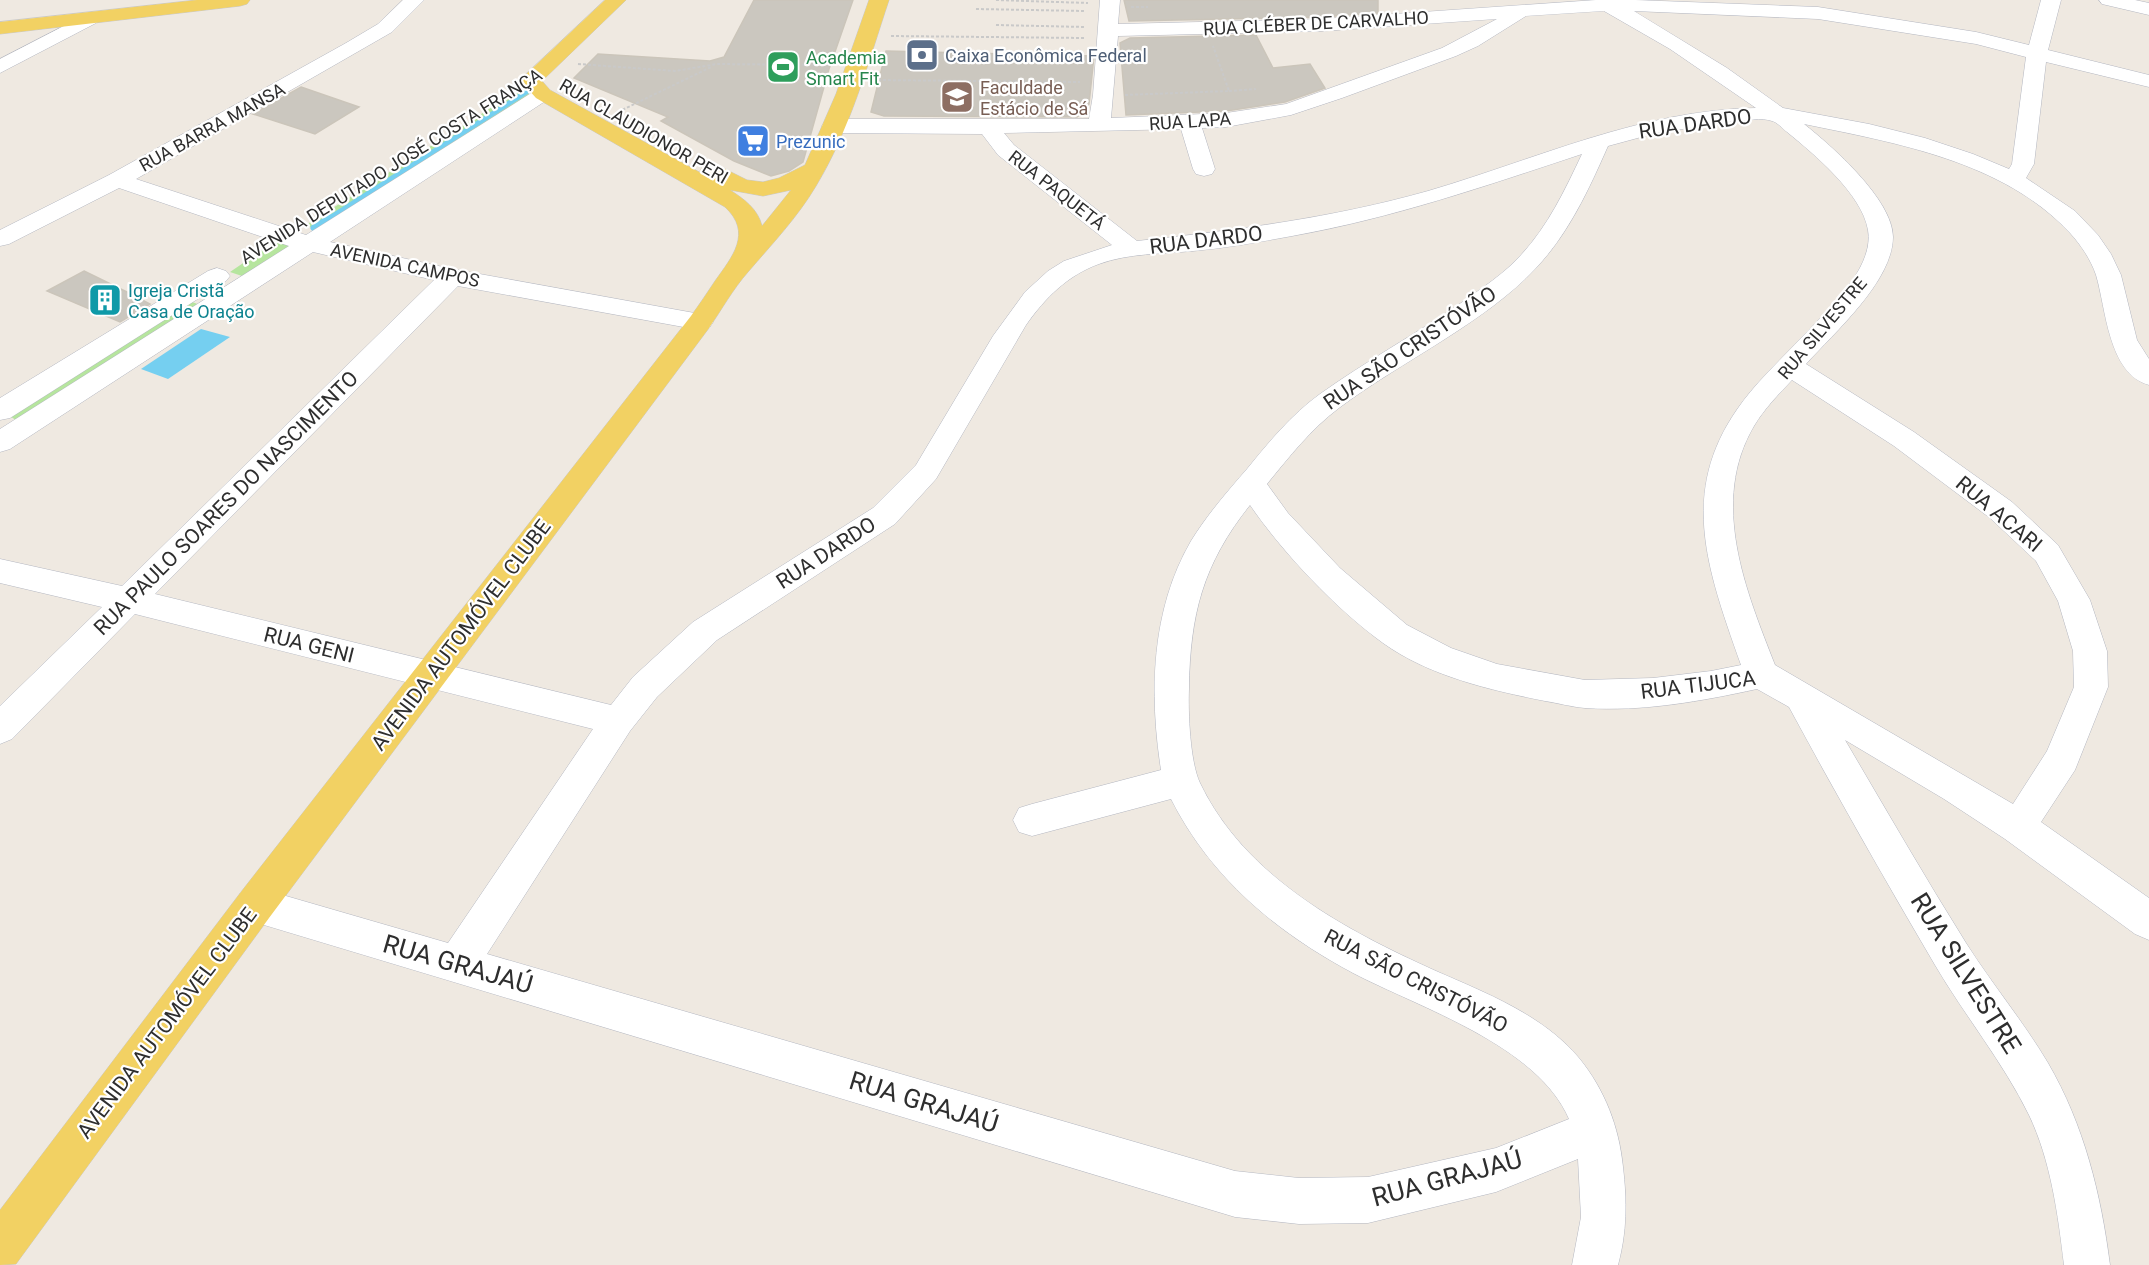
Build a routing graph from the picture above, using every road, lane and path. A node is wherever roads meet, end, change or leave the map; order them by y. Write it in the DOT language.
graph roads {
  1 [pos="70,0"];
  2 [pos="240,0"];
  3 [pos="414,0"];
  4 [pos="879,0"];
  5 [pos="996,0"];
  6 [pos="2051,0"];
  7 [pos="2109,0"];
  8 [pos="1600,3"];
  9 [pos="625,4"];
  10 [pos="976,9"];
  11 [pos="2149,9"];
  12 [pos="1525,10"];
  13 [pos="1109,18"];
  14 [pos="89,19"];
  15 [pos="62,22"];
  16 [pos="996,25"];
  17 [pos="0,27"];
  18 [pos="1207,29"];
  19 [pos="866,36"];
  20 [pos="2037,53"];
  21 [pos="6,54"];
  22 [pos="578,64"];
  23 [pos="717,64"];
  24 [pos="0,67"];
  25 [pos="853,73"];
  26 [pos="544,81"];
  27 [pos="2149,81"];
  28 [pos="1104,88"];
  29 [pos="1257,89"];
  30 [pos="1229,91"];
  31 [pos="617,113"];
  32 [pos="1778,113"];
  33 [pos="1191,123"];
  34 [pos="1099,125"];
  35 [pos="833,126"];
  36 [pos="988,127"];
  37 [pos="1599,141"];
  38 [pos="814,169"];
  39 [pos="1204,169"];
  40 [pos="117,180"];
  41 [pos="2013,181"];
  42 [pos="283,236"];
  43 [pos="0,240"];
  44 [pos="308,244"];
  45 [pos="1131,248"];
  46 [pos="744,260"];
  47 [pos="452,277"];
  48 [pos="700,322"];
  49 [pos="1790,366"];
  50 [pos="2149,376"];
  51 [pos="0,411"];
  52 [pos="0,442"];
  53 [pos="1251,484"];
  54 [pos="0,571"];
  55 [pos="127,600"];
  56 [pos="1761,674"];
  57 [pos="431,675"];
  58 [pos="1801,698"];
  59 [pos="618,721"];
  60 [pos="0,729"];
  61 [pos="1181,781"];
  62 [pos="1032,820"];
  63 [pos="2018,827"];
  64 [pos="255,904"];
  65 [pos="2149,921"];
  66 [pos="458,963"];
  67 [pos="1596,1130"];
  68 [pos="0,1248"];
  69 [pos="1595,1265"];
  70 [pos="2087,1265"];
  1 -- 15 [label="street"];
  2 -- 14 [label="main road"];
  3 -- 40 [label="street, RUA BARRA MANSA"];
  4 -- 19 [label="main road, AVENIDA AUTOMÓVEL CLUBE"];
  5 -- 13 [label="path"];
  6 -- 20 [label="street"];
  7 -- 11 [label="street"];
  8 -- 12 [label="street, RUA CLÉBER DE CARVALHO"];
  8 -- 20 [label="street, RUA CLÉBER DE CARVALHO"];
  8 -- 32 [label="street, RUA SILVESTRE"];
  9 -- 22 [label="main road, AVENIDA DEPUTADO JOSÉ COSTA FRANÇA"];
  9 -- 26 [label="main road, AVENIDA DEPUTADO JOSÉ COSTA FRANÇA"];
  10 -- 13 [label="path"];
  12 -- 18 [label="street, RUA CLÉBER DE CARVALHO"];
  12 -- 33 [label="street, RUA LAPA"];
  13 -- 16 [label="path"];
  13 -- 18 [label="street, RUA CLÉBER DE CARVALHO"];
  13 -- 19 [label="path"];
  13 -- 28 [label="street"];
  14 -- 15 [label="main road"];
  14 -- 21 [label="street"];
  15 -- 17 [label="main road"];
  15 -- 21 [label="street"];
  18 -- 30 [label="path"];
  19 -- 25 [label="main road, AVENIDA AUTOMÓVEL CLUBE"];
  20 -- 27 [label="street, RUA CLÉBER DE CARVALHO"];
  20 -- 41 [label="street"];
  21 -- 24 [label="street"];
  22 -- 23 [label="path"];
  23 -- 25 [label="path"];
  23 -- 31 [label="path"];
  25 -- 28 [label="path"];
  25 -- 35 [label="main road, AVENIDA AUTOMÓVEL CLUBE"];
  26 -- 31 [label="main road, RUA CLAUDIONOR PERI"];
  26 -- 42 [label="street, AVENIDA DEPUTADO JOSÉ COSTA FRANÇA"];
  26 -- 44 [label="street, AVENIDA DEPUTADO JOSÉ COSTA FRANÇA"];
  26 -- 46 [label="main road, RUA CLAUDIONOR PERI"];
  28 -- 30 [label="path"];
  28 -- 34 [label="street"];
  29 -- 30 [label="path"];
  31 -- 38 [label="main road, RUA CLAUDIONOR PERI"];
  32 -- 37 [label="street, RUA DARDO"];
  32 -- 41 [label="street, RUA DARDO"];
  32 -- 49 [label="street, RUA SILVESTRE"];
  33 -- 34 [label="street, RUA LAPA"];
  33 -- 39 [label="street"];
  34 -- 36 [label="street, RUA LAPA"];
  35 -- 36 [label="street, RUA LAPA"];
  35 -- 38 [label="main road, AVENIDA AUTOMÓVEL CLUBE"];
  36 -- 45 [label="street, RUA PAQUETÁ"];
  37 -- 45 [label="street, RUA DARDO"];
  37 -- 53 [label="street, RUA SÃO CRISTÓVÃO"];
  38 -- 46 [label="main road, AVENIDA AUTOMÓVEL CLUBE"];
  40 -- 42 [label="street, AVENIDA CAMPOS"];
  40 -- 43 [label="street, RUA BARRA MANSA"];
  41 -- 50 [label="street, RUA DARDO"];
  42 -- 44 [label="street, AVENIDA CAMPOS"];
  42 -- 51 [label="street, AVENIDA DEPUTADO JOSÉ COSTA FRANÇA"];
  44 -- 47 [label="street, AVENIDA CAMPOS"];
  44 -- 52 [label="street, AVENIDA DEPUTADO JOSÉ COSTA FRANÇA"];
  45 -- 59 [label="street, RUA DARDO"];
  46 -- 48 [label="main road, AVENIDA AUTOMÓVEL CLUBE"];
  47 -- 48 [label="street, AVENIDA CAMPOS"];
  47 -- 55 [label="street, RUA PAULO SOARES DO NASCIMENTO"];
  48 -- 57 [label="main road, AVENIDA AUTOMÓVEL CLUBE"];
  49 -- 56 [label="street, RUA SILVESTRE"];
  49 -- 63 [label="street, RUA ACARI"];
  53 -- 56 [label="street, RUA TIJUCA"];
  53 -- 61 [label="street, RUA SÃO CRISTÓVÃO"];
  54 -- 55 [label="street, RUA GENI"];
  55 -- 57 [label="street, RUA GENI"];
  55 -- 60 [label="street, RUA PAULO SOARES DO NASCIMENTO"];
  56 -- 58 [label="street, RUA TIJUCA"];
  57 -- 59 [label="street, RUA GENI"];
  57 -- 64 [label="main road, AVENIDA AUTOMÓVEL CLUBE"];
  58 -- 63 [label="street, RUA TIJUCA"];
  58 -- 70 [label="street, RUA SILVESTRE"];
  59 -- 66 [label="street, RUA DARDO"];
  61 -- 62 [label="street"];
  61 -- 67 [label="street, RUA SÃO CRISTÓVÃO"];
  63 -- 65 [label="street, RUA TIJUCA"];
  64 -- 66 [label="street, RUA GRAJAÚ"];
  64 -- 68 [label="main road, AVENIDA AUTOMÓVEL CLUBE"];
  66 -- 67 [label="street, RUA GRAJAÚ"];
  67 -- 69 [label="street, RUA SÃO CRISTÓVÃO"];
}
